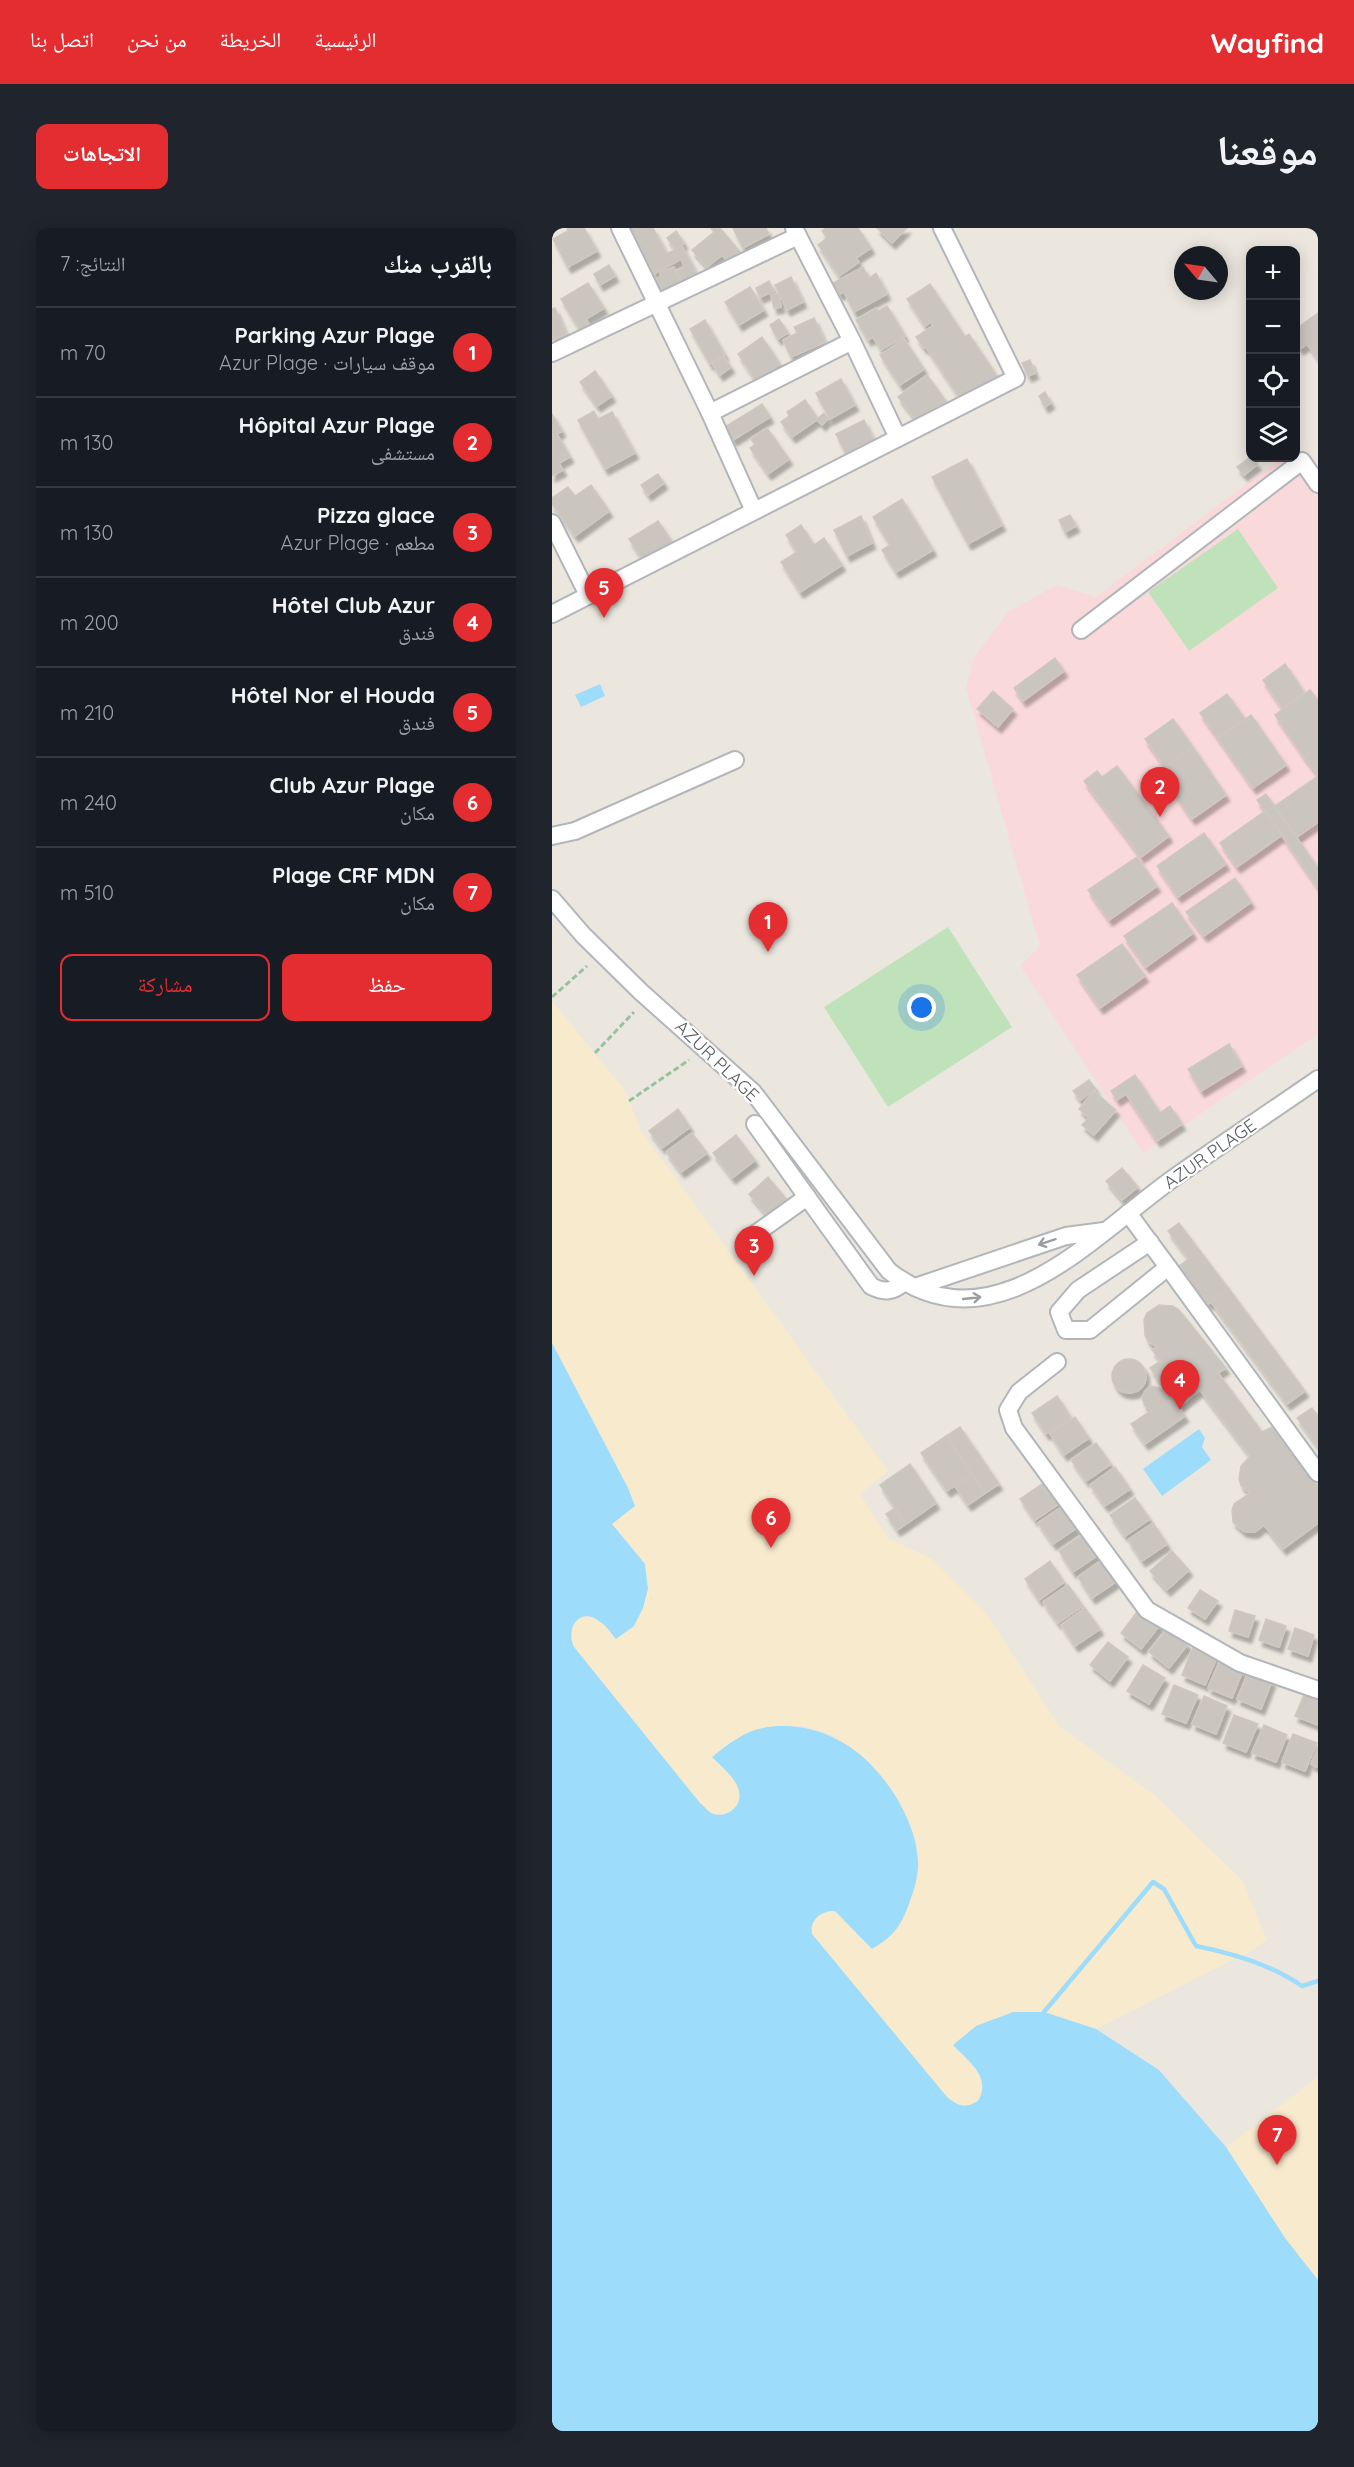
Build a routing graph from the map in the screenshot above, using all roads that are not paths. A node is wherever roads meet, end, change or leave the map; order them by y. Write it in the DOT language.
graph roads {
  1 [pos="620,228"];
  2 [pos="942,228"];
  3 [pos="796,232"];
  4 [pos="657,303"];
  5 [pos="852,341"];
  6 [pos="552,353"];
  7 [pos="710,413"];
  8 [pos="898,438"];
  9 [pos="1318,484"];
  10 [pos="754,511"];
  11 [pos="552,523"];
  12 [pos="588,596"];
  13 [pos="552,614"];
  14 [pos="1081,630"];
  15 [pos="735,760"];
  16 [pos="552,836"];
  17 [pos="552,899"];
  18 [pos="1318,1079"];
  19 [pos="755,1124"];
  20 [pos="807,1197"];
  21 [pos="1128,1213"];
  22 [pos="1104,1231"];
  23 [pos="754,1234"];
  24 [pos="1150,1242"];
  25 [pos="1168,1267"];
  26 [pos="910,1285"];
  27 [pos="1057,1362"];
  28 [pos="1318,1473"];
  29 [pos="1318,1690"];
  1 -- 4 [label="street"];
  2 -- 8 [label="street"];
  3 -- 4 [label="street"];
  3 -- 5 [label="street"];
  4 -- 6 [label="street"];
  4 -- 7 [label="street"];
  5 -- 7 [label="street"];
  5 -- 8 [label="street"];
  7 -- 10 [label="street"];
  8 -- 10 [label="street"];
  9 -- 14 [label="street"];
  10 -- 12 [label="street"];
  11 -- 12 [label="street"];
  12 -- 13 [label="street"];
  15 -- 16 [label="street"];
  17 -- 26 [label="street, AZUR PLAGE"];
  18 -- 21 [label="street, AZUR PLAGE"];
  19 -- 20 [label="street"];
  20 -- 23 [label="street"];
  20 -- 26 [label="street"];
  21 -- 22 [label="street, AZUR PLAGE"];
  21 -- 24 [label="street"];
  22 -- 26 [label="street, AZUR PLAGE, one-way"];
  26 -- 22 [label="street, AZUR PLAGE, one-way"];
  24 -- 25 [label="street"];
  24 -- 25 [label="street"];
  25 -- 28 [label="street"];
  27 -- 29 [label="street"];
}
